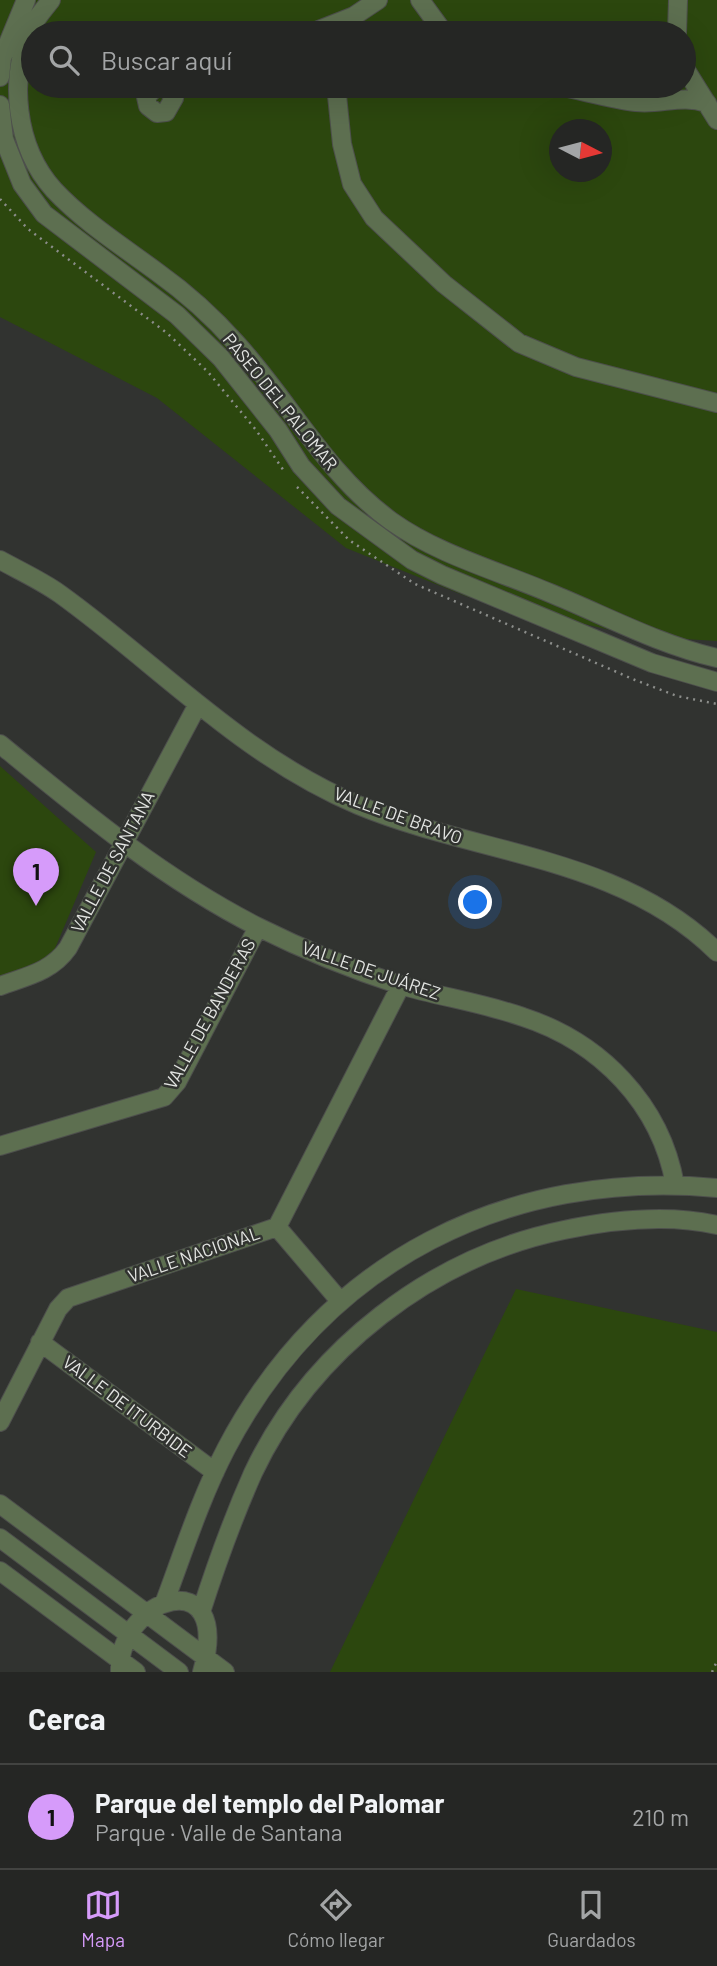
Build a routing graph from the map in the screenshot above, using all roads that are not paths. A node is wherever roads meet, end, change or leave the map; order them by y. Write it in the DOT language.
graph roads {
  1 [pos="26,0"];
  2 [pos="51,0"];
  3 [pos="378,0"];
  4 [pos="420,0"];
  5 [pos="678,0"];
  6 [pos="36,21"];
  7 [pos="348,21"];
  8 [pos="435,21"];
  9 [pos="677,21"];
  10 [pos="21,61"];
  11 [pos="0,77"];
  12 [pos="696,86"];
  13 [pos="337,98"];
  14 [pos="615,98"];
  15 [pos="640,98"];
  16 [pos="683,98"];
  17 [pos="691,98"];
  18 [pos="634,102"];
  19 [pos="707,103"];
  20 [pos="0,105"];
  21 [pos="717,120"];
  22 [pos="136,256"];
  23 [pos="123,275"];
  24 [pos="717,403"];
  25 [pos="293,418"];
  26 [pos="278,430"];
  27 [pos="0,560"];
  28 [pos="583,607"];
  29 [pos="574,633"];
  30 [pos="717,659"];
  31 [pos="717,682"];
  32 [pos="197,706"];
  33 [pos="0,744"];
  34 [pos="122,844"];
  35 [pos="258,927"];
  36 [pos="717,952"];
  37 [pos="401,985"];
  38 [pos="0,986"];
  39 [pos="0,1146"];
  40 [pos="675,1185"];
  41 [pos="717,1188"];
  42 [pos="717,1224"];
  43 [pos="277,1227"];
  44 [pos="340,1301"];
  45 [pos="40,1342"];
  46 [pos="0,1422"];
  47 [pos="215,1472"];
  48 [pos="0,1504"];
  49 [pos="0,1538"];
  50 [pos="0,1571"];
  51 [pos="165,1601"];
  52 [pos="201,1612"];
  53 [pos="147,1614"];
  54 [pos="130,1635"];
  55 [pos="204,1665"];
  56 [pos="120,1666"];
  57 [pos="136,1672"];
  58 [pos="179,1672"];
  59 [pos="225,1672"];
  1 -- 11 [label="street"];
  2 -- 6 [label="street, PASEO DEL PALOMAR"];
  3 -- 7 [label="street"];
  4 -- 8 [label="street"];
  5 -- 9 [label="street"];
  10 -- 22 [label="street, PASEO DEL PALOMAR"];
  12 -- 19 [label="street"];
  13 -- 24 [label="street"];
  14 -- 18 [label="street"];
  15 -- 18 [label="street"];
  16 -- 18 [label="street"];
  17 -- 19 [label="street"];
  19 -- 21 [label="street"];
  20 -- 23 [label="street, PASEO DEL PALOMAR"];
  22 -- 23 [label="street"];
  22 -- 25 [label="street, PASEO DEL PALOMAR"];
  23 -- 26 [label="street, PASEO DEL PALOMAR"];
  25 -- 26 [label="street"];
  25 -- 28 [label="street, PASEO DEL PALOMAR"];
  26 -- 29 [label="street, PASEO DEL PALOMAR"];
  27 -- 32 [label="street, VALLE DE BRAVO"];
  28 -- 29 [label="street"];
  28 -- 30 [label="street, PASEO DEL PALOMAR"];
  29 -- 31 [label="street, PASEO DEL PALOMAR"];
  32 -- 34 [label="street, VALLE DE SANTANA"];
  32 -- 36 [label="street, VALLE DE BRAVO"];
  33 -- 34 [label="street, VALLE DE JUÁREZ"];
  34 -- 35 [label="street, VALLE DE JUÁREZ"];
  34 -- 38 [label="street, VALLE DE SANTANA"];
  35 -- 37 [label="street, VALLE DE JUÁREZ"];
  35 -- 39 [label="street, VALLE DE BANDERAS"];
  37 -- 40 [label="street, VALLE DE JUÁREZ"];
  37 -- 43 [label="street, VALLE NACIONAL"];
  40 -- 41 [label="street"];
  40 -- 44 [label="street"];
  42 -- 52 [label="street"];
  43 -- 44 [label="street"];
  43 -- 45 [label="street, VALLE NACIONAL"];
  44 -- 47 [label="street"];
  45 -- 46 [label="street, VALLE NACIONAL"];
  45 -- 47 [label="street, VALLE DE ITURBIDE"];
  47 -- 51 [label="street"];
  48 -- 53 [label="street"];
  49 -- 54 [label="street"];
  50 -- 56 [label="street"];
  51 -- 52 [label="street"];
  51 -- 53 [label="street"];
  52 -- 55 [label="street"];
  53 -- 54 [label="street"];
  53 -- 55 [label="street"];
  54 -- 56 [label="street"];
  54 -- 58 [label="street"];
  55 -- 59 [label="street"];
  56 -- 57 [label="street"];
}
